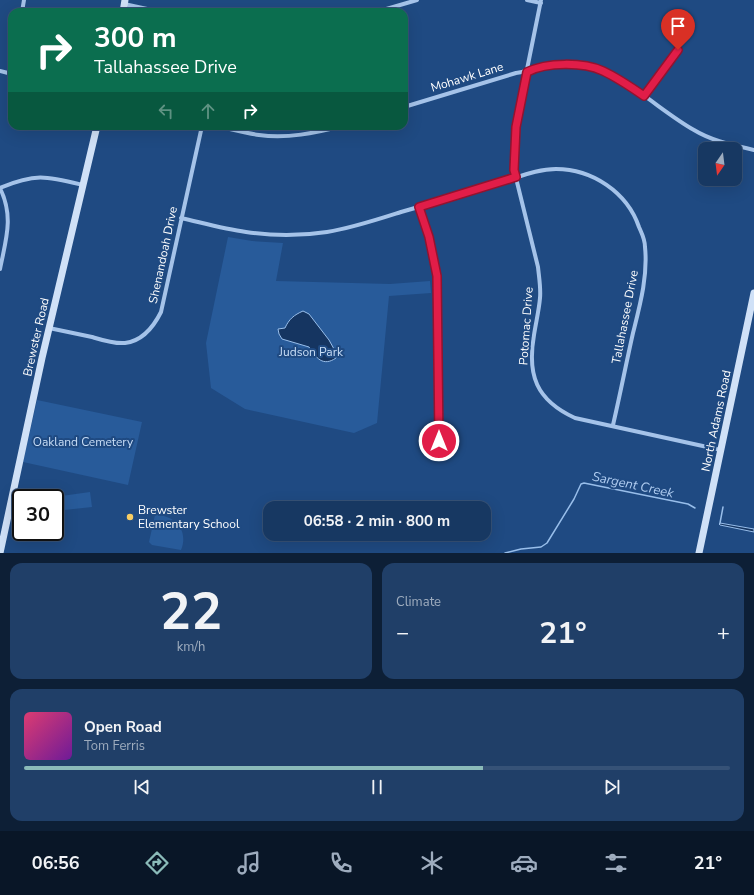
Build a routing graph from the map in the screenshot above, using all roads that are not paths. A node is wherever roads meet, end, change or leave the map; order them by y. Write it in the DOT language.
graph roads {
  1 [pos="417,0"];
  2 [pos="527,0"];
  3 [pos="541,1"];
  4 [pos="125,2"];
  5 [pos="147,8"];
  6 [pos="390,8"];
  7 [pos="678,50"];
  8 [pos="527,72"];
  9 [pos="644,96"];
  10 [pos="408,106"];
  11 [pos="96,130"];
  12 [pos="201,130"];
  13 [pos="235,130"];
  14 [pos="323,130"];
  15 [pos="754,150"];
  16 [pos="516,177"];
  17 [pos="83,185"];
  18 [pos="0,188"];
  19 [pos="419,207"];
  20 [pos="181,218"];
  21 [pos="0,267"];
  22 [pos="754,293"];
  23 [pos="49,328"];
  24 [pos="613,425"];
  25 [pos="439,441"];
  26 [pos="721,450"];
  27 [pos="0,553"];
  28 [pos="699,553"];
  1 -- 6 [label="street"];
  2 -- 3 [label="street"];
  3 -- 8 [label="street, Potomac Drive"];
  4 -- 5 [label="street"];
  7 -- 9 [label="street"];
  8 -- 9 [label="street, Mohawk Lane"];
  8 -- 10 [label="street, Mohawk Lane"];
  8 -- 16 [label="street, Potomac Drive"];
  9 -- 15 [label="street, Mohawk Lane"];
  11 -- 17 [label="street, Brewster Road"];
  12 -- 20 [label="street, Shenandoah Drive"];
  13 -- 14 [label="street"];
  16 -- 19 [label="street, Tallahassee Drive"];
  16 -- 24 [label="street, Potomac Drive"];
  16 -- 24 [label="street, Tallahassee Drive"];
  17 -- 18 [label="street"];
  17 -- 23 [label="street, Brewster Road"];
  18 -- 21 [label="street"];
  19 -- 20 [label="street, Tallahassee Drive"];
  19 -- 25 [label="street"];
  20 -- 23 [label="street, Shenandoah Drive"];
  22 -- 26 [label="street, North Adams Road"];
  23 -- 27 [label="street, Brewster Road"];
  24 -- 26 [label="street, Potomac Drive"];
  26 -- 28 [label="street, North Adams Road"];
}
